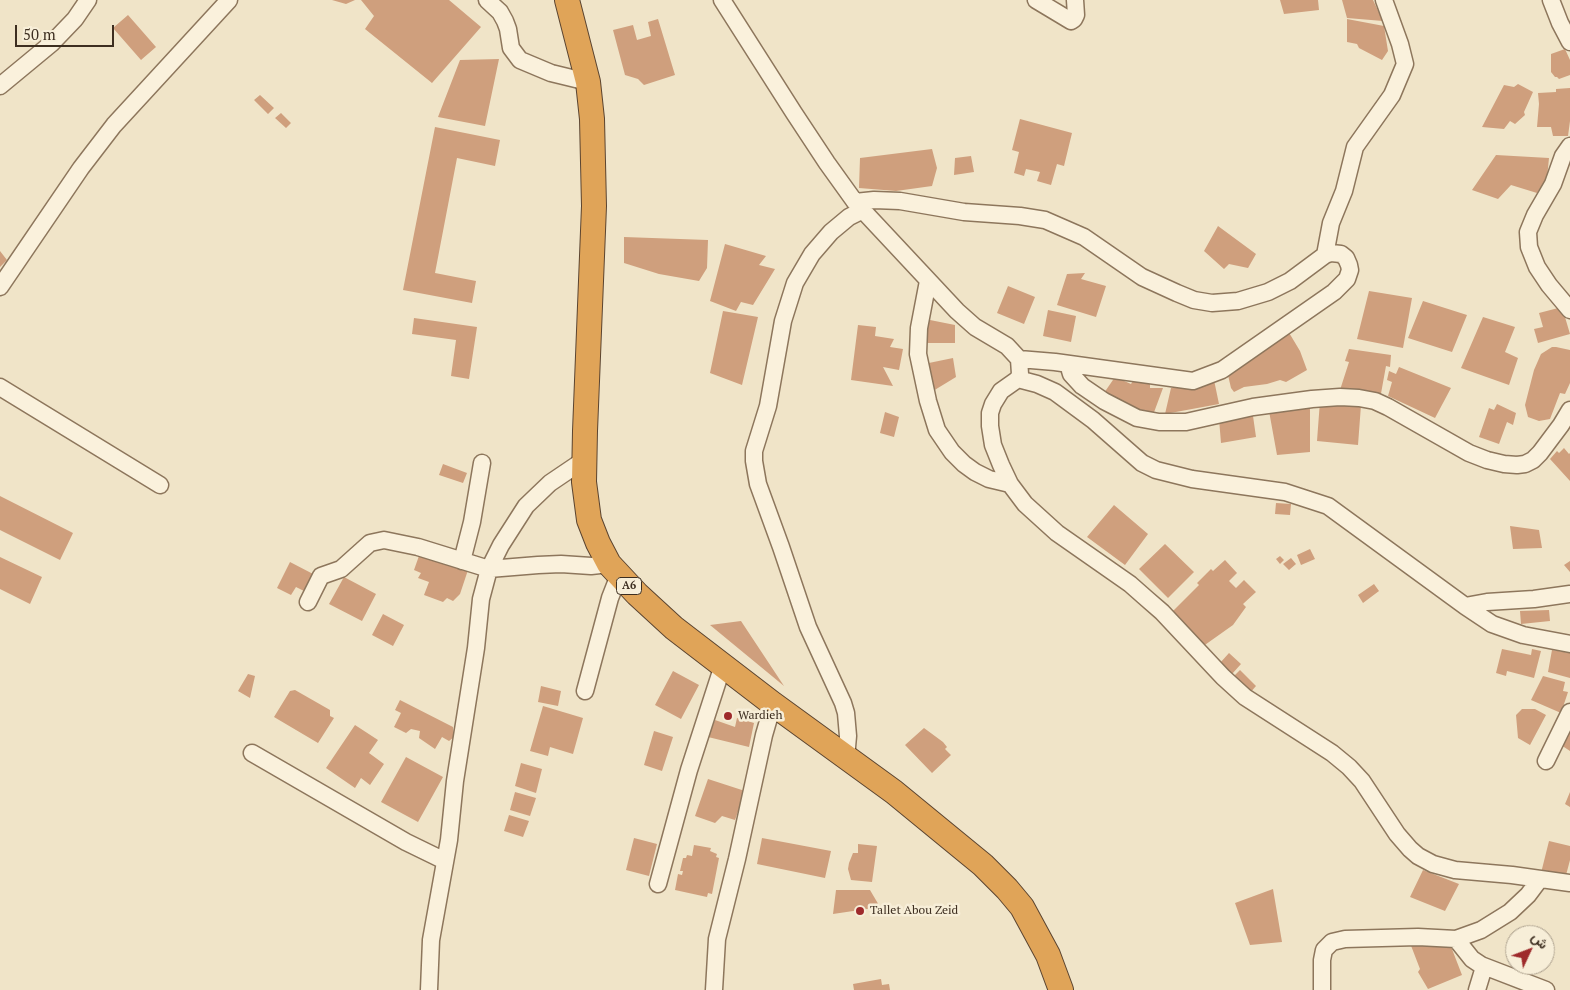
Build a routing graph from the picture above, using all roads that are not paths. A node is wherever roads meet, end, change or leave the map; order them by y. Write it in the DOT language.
graph roads {
  1 [pos="88,0"];
  2 [pos="229,0"];
  3 [pos="487,0"];
  4 [pos="567,0"];
  5 [pos="722,0"];
  6 [pos="1036,0"];
  7 [pos="1075,0"];
  8 [pos="1384,0"];
  9 [pos="1551,0"];
  10 [pos="1570,42"];
  11 [pos="588,82"];
  12 [pos="0,86"];
  13 [pos="1570,146"];
  14 [pos="859,206"];
  15 [pos="1325,255"];
  16 [pos="928,281"];
  17 [pos="0,287"];
  18 [pos="1570,310"];
  19 [pos="1019,358"];
  20 [pos="1068,364"];
  21 [pos="1018,379"];
  22 [pos="0,387"];
  23 [pos="1570,410"];
  24 [pos="584,460"];
  25 [pos="482,463"];
  26 [pos="1010,484"];
  27 [pos="160,485"];
  28 [pos="462,561"];
  29 [pos="489,569"];
  30 [pos="614,570"];
  31 [pos="1570,594"];
  32 [pos="308,602"];
  33 [pos="1465,606"];
  34 [pos="1570,644"];
  35 [pos="723,665"];
  36 [pos="585,691"];
  37 [pos="773,704"];
  38 [pos="1570,712"];
  39 [pos="252,753"];
  40 [pos="846,758"];
  41 [pos="1546,761"];
  42 [pos="445,861"];
  43 [pos="1540,879"];
  44 [pos="658,884"];
  45 [pos="1570,884"];
  46 [pos="1456,939"];
  47 [pos="1484,966"];
  48 [pos="429,990"];
  49 [pos="714,990"];
  50 [pos="1061,990"];
  51 [pos="1322,990"];
  52 [pos="1478,990"];
  53 [pos="1546,990"];
  1 -- 12 [label="street"];
  2 -- 17 [label="street"];
  3 -- 11 [label="street"];
  4 -- 11 [label="highway, A6"];
  5 -- 14 [label="street"];
  6 -- 7 [label="street"];
  8 -- 15 [label="street"];
  9 -- 10 [label="street"];
  11 -- 24 [label="highway, A6"];
  13 -- 18 [label="street"];
  14 -- 15 [label="street"];
  14 -- 16 [label="street"];
  14 -- 40 [label="street"];
  15 -- 20 [label="street"];
  16 -- 19 [label="street"];
  16 -- 26 [label="street"];
  19 -- 20 [label="street"];
  19 -- 21 [label="street"];
  20 -- 23 [label="street"];
  21 -- 26 [label="street"];
  21 -- 33 [label="street"];
  22 -- 27 [label="street"];
  24 -- 29 [label="street"];
  24 -- 30 [label="highway, A6"];
  25 -- 28 [label="street"];
  26 -- 43 [label="street"];
  28 -- 29 [label="street"];
  28 -- 32 [label="street"];
  29 -- 30 [label="street"];
  29 -- 42 [label="street"];
  30 -- 35 [label="highway, A6"];
  30 -- 36 [label="street"];
  31 -- 33 [label="street"];
  33 -- 34 [label="street"];
  35 -- 37 [label="highway, A6"];
  35 -- 44 [label="street"];
  37 -- 40 [label="highway, A6"];
  37 -- 49 [label="street"];
  38 -- 41 [label="street"];
  39 -- 42 [label="street"];
  40 -- 50 [label="highway, A6"];
  42 -- 48 [label="street"];
  43 -- 45 [label="street"];
  43 -- 46 [label="street"];
  46 -- 47 [label="street"];
  46 -- 51 [label="street"];
  47 -- 52 [label="street"];
  47 -- 53 [label="street"];
}
